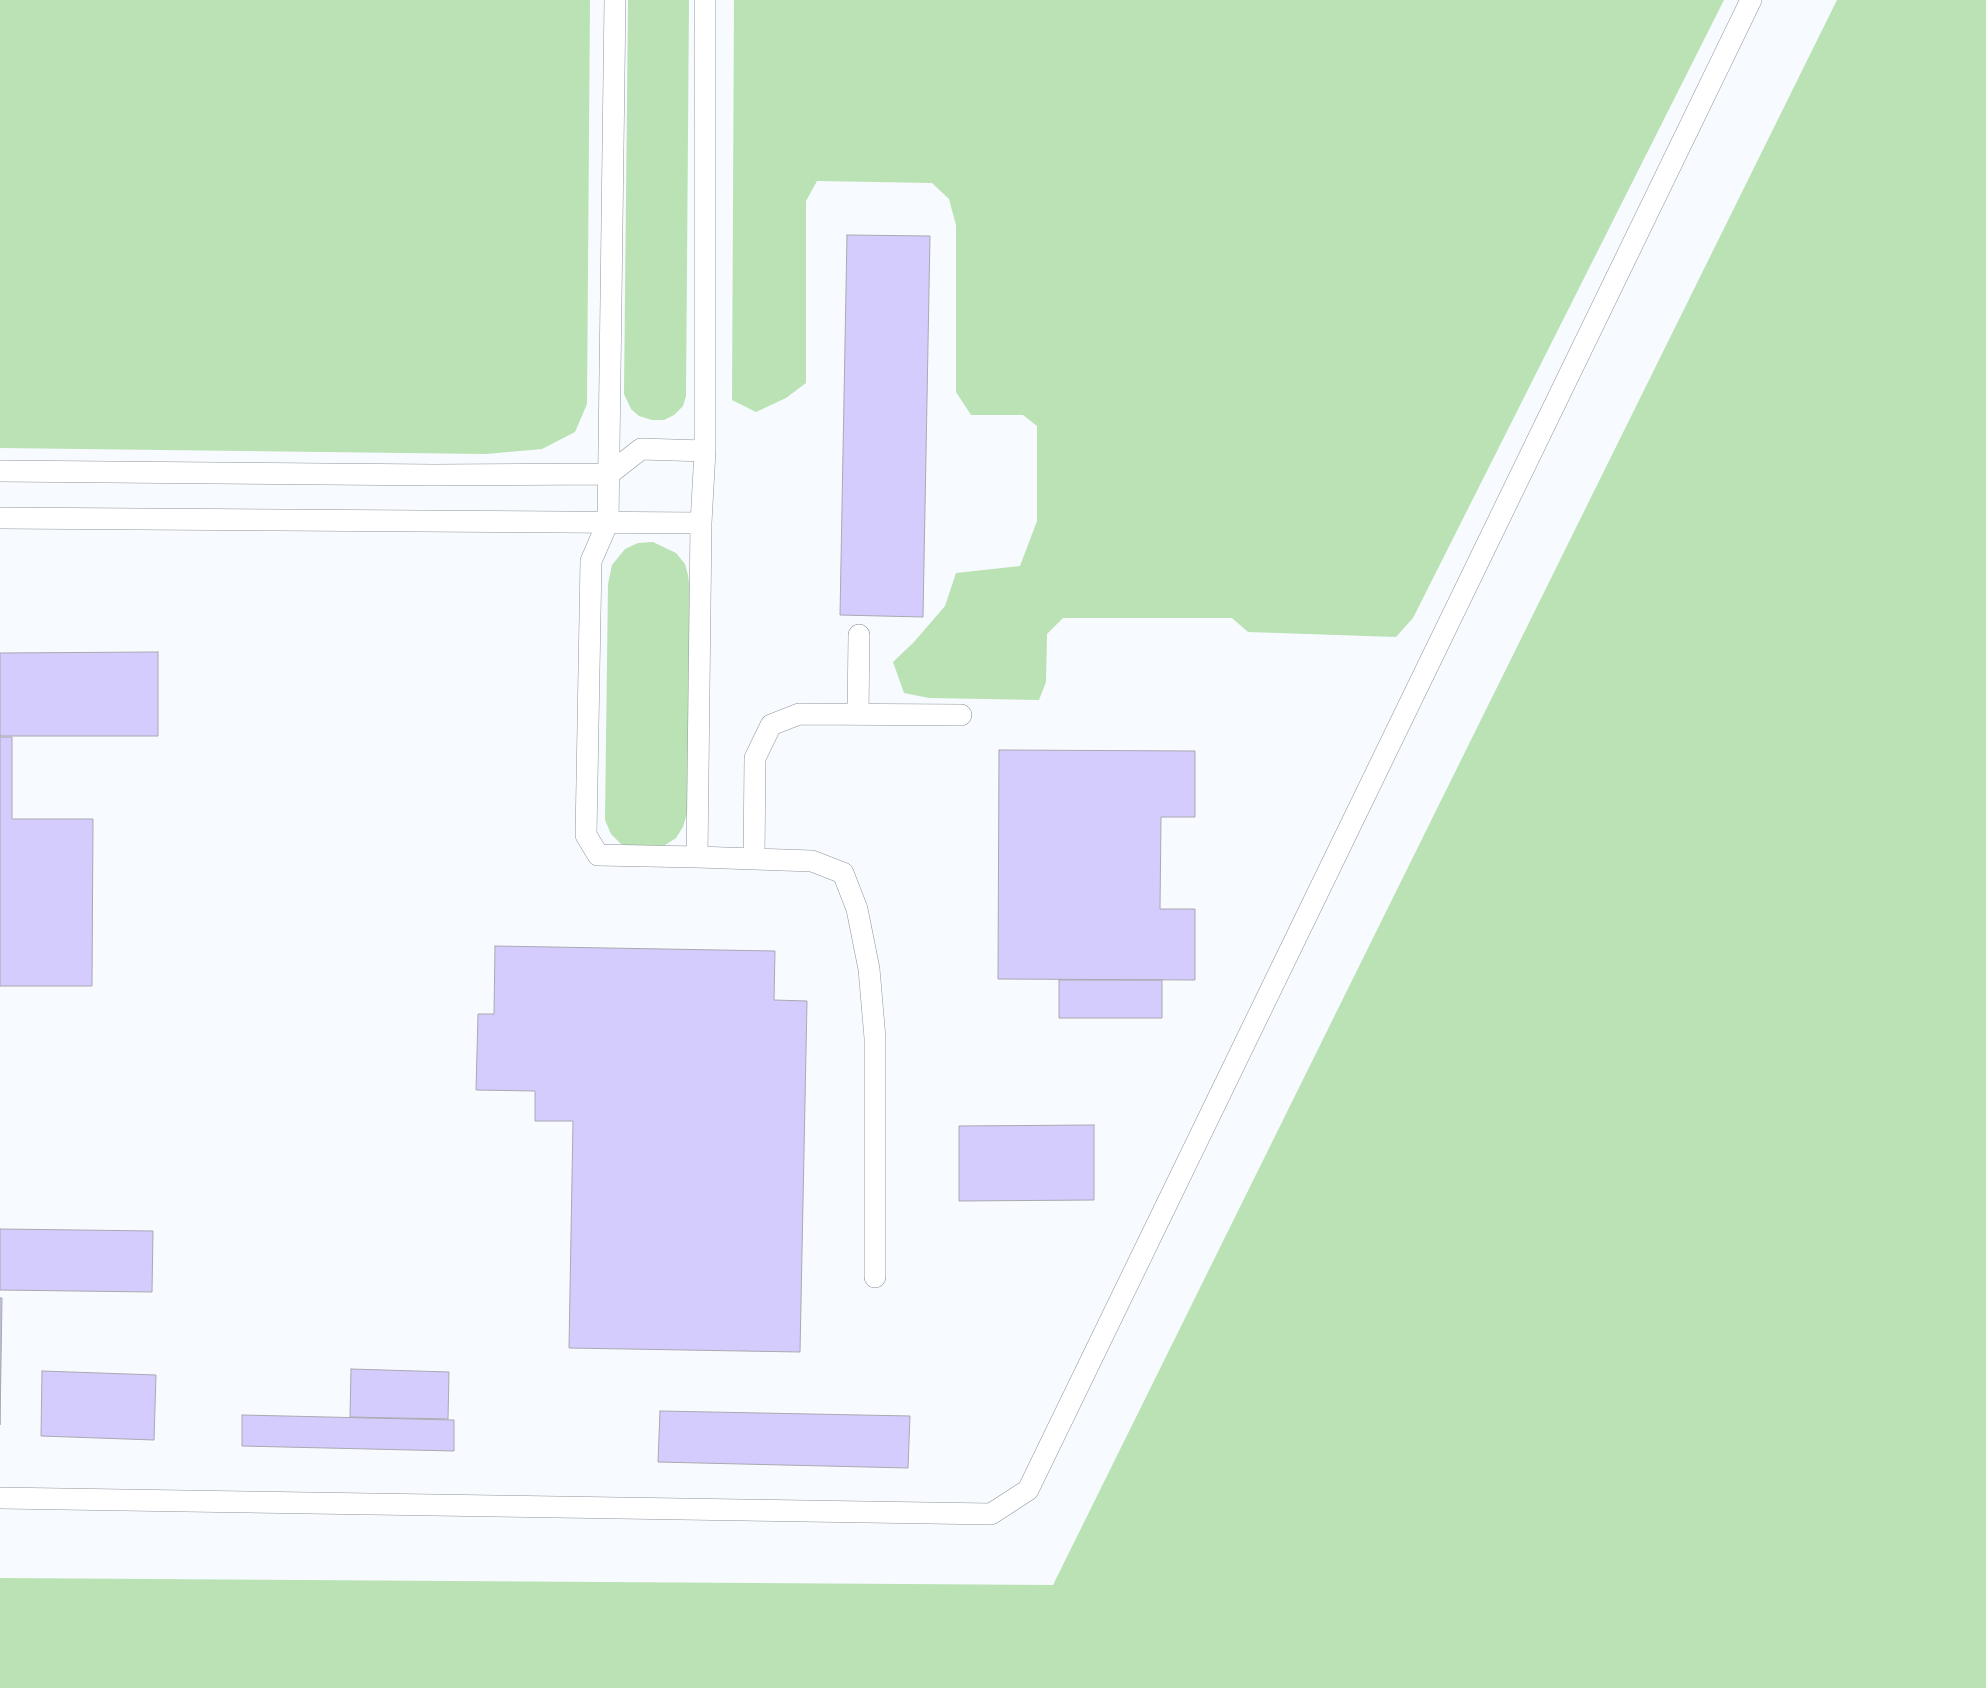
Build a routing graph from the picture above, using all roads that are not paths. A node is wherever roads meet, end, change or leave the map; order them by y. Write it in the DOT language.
graph roads {
  1 [pos="614,0"];
  2 [pos="706,0"];
  3 [pos="1751,0"];
  4 [pos="704,451"];
  5 [pos="0,471"];
  6 [pos="609,474"];
  7 [pos="0,518"];
  8 [pos="608,522"];
  9 [pos="701,523"];
  10 [pos="859,635"];
  11 [pos="858,714"];
  12 [pos="960,715"];
  13 [pos="697,858"];
  14 [pos="754,859"];
  15 [pos="875,1277"];
  16 [pos="0,1498"];
  1 -- 6 [label="lane"];
  2 -- 4 [label="lane"];
  3 -- 16 [label="lane"];
  4 -- 6 [label="lane"];
  4 -- 9 [label="lane"];
  5 -- 6 [label="lane"];
  6 -- 8 [label="lane"];
  7 -- 8 [label="lane"];
  8 -- 9 [label="lane"];
  8 -- 13 [label="lane"];
  9 -- 13 [label="lane"];
  10 -- 11 [label="lane"];
  11 -- 12 [label="lane"];
  11 -- 14 [label="lane"];
  13 -- 14 [label="lane"];
  14 -- 15 [label="lane"];
}
